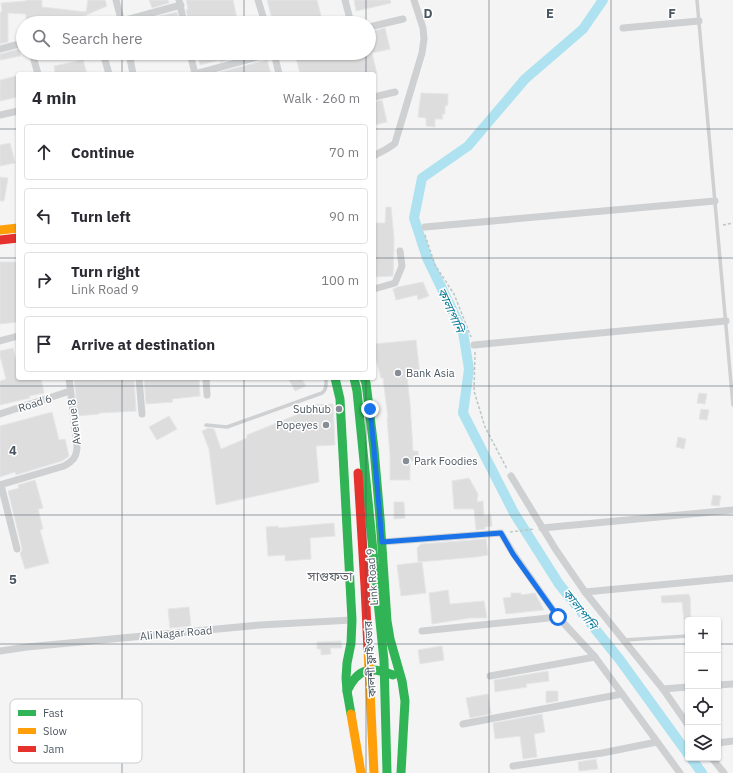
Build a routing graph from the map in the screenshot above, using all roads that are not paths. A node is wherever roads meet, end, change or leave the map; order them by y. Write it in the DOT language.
graph roads {
  1 [pos="116,0"];
  2 [pos="258,0"];
  3 [pos="345,0"];
  4 [pos="414,0"];
  5 [pos="697,0"];
  6 [pos="180,3"];
  7 [pos="120,16"];
  8 [pos="140,16"];
  9 [pos="183,16"];
  10 [pos="263,16"];
  11 [pos="349,16"];
  12 [pos="403,19"];
  13 [pos="699,21"];
  14 [pos="376,25"];
  15 [pos="624,28"];
  16 [pos="16,45"];
  17 [pos="0,49"];
  18 [pos="34,60"];
  19 [pos="105,60"];
  20 [pos="130,60"];
  21 [pos="192,60"];
  22 [pos="247,60"];
  23 [pos="275,60"];
  24 [pos="37,72"];
  25 [pos="108,72"];
  26 [pos="133,72"];
  27 [pos="195,72"];
  28 [pos="202,72"];
  29 [pos="278,72"];
  30 [pos="395,92"];
  31 [pos="376,97"];
  32 [pos="16,111"];
  33 [pos="0,115"];
  34 [pos="376,155"];
  35 [pos="715,201"];
  36 [pos="425,227"];
  37 [pos="16,228"];
  38 [pos="0,230"];
  39 [pos="16,238"];
  40 [pos="0,240"];
  41 [pos="400,251"];
  42 [pos="376,288"];
  43 [pos="726,321"];
  44 [pos="16,337"];
  45 [pos="0,341"];
  46 [pos="474,345"];
  47 [pos="69,380"];
  48 [pos="139,380"];
  49 [pos="206,380"];
  50 [pos="326,380"];
  51 [pos="336,380"];
  52 [pos="348,380"];
  53 [pos="354,380"];
  54 [pos="364,380"];
  55 [pos="70,391"];
  56 [pos="207,395"];
  57 [pos="733,405"];
  58 [pos="0,414"];
  59 [pos="142,414"];
  60 [pos="206,425"];
  61 [pos="511,476"];
  62 [pos="0,485"];
  63 [pos="733,510"];
  64 [pos="542,528"];
  65 [pos="382,542"];
  66 [pos="17,549"];
  67 [pos="733,578"];
  68 [pos="585,592"];
  69 [pos="558,617"];
  70 [pos="352,620"];
  71 [pos="422,631"];
  72 [pos="685,636"];
  73 [pos="624,640"];
  74 [pos="0,651"];
  75 [pos="595,657"];
  76 [pos="490,676"];
  77 [pos="402,681"];
  78 [pos="733,684"];
  79 [pos="721,685"];
  80 [pos="685,687"];
  81 [pos="663,689"];
  82 [pos="347,691"];
  83 [pos="622,694"];
  84 [pos="685,721"];
  85 [pos="463,724"];
  86 [pos="733,741"];
  87 [pos="658,742"];
  88 [pos="721,743"];
  89 [pos="714,761"];
  90 [pos="513,766"];
  91 [pos="361,773"];
  92 [pos="374,773"];
  93 [pos="387,773"];
  94 [pos="401,773"];
  95 [pos="680,773"];
  96 [pos="724,773"];
  1 -- 7 [label="street"];
  2 -- 10 [label="street"];
  3 -- 11 [label="street"];
  4 -- 34 [label="street"];
  5 -- 13 [label="lane"];
  6 -- 8 [label="street"];
  6 -- 9 [label="street"];
  12 -- 14 [label="street"];
  13 -- 15 [label="street"];
  13 -- 35 [label="lane"];
  16 -- 17 [label="street"];
  18 -- 24 [label="street"];
  19 -- 25 [label="street"];
  20 -- 26 [label="street"];
  21 -- 27 [label="street"];
  22 -- 28 [label="street"];
  23 -- 29 [label="street"];
  30 -- 31 [label="street"];
  32 -- 33 [label="street"];
  35 -- 36 [label="street"];
  35 -- 43 [label="lane"];
  37 -- 38 [label="main road"];
  39 -- 40 [label="main road"];
  41 -- 42 [label="street"];
  43 -- 46 [label="street"];
  43 -- 57 [label="lane"];
  44 -- 45 [label="street"];
  47 -- 55 [label="street, Avenue 8"];
  48 -- 59 [label="street"];
  49 -- 56 [label="street"];
  50 -- 60 [label="lane"];
  51 -- 70 [label="main road, Link Road 9"];
  52 -- 92 [label="main road, bridge"];
  53 -- 93 [label="main road, কালশী ফ্লাইওভার, bridge"];
  54 -- 65 [label="main road, Link Road 9"];
  55 -- 58 [label="street, Road 6"];
  55 -- 62 [label="street, Avenue 8"];
  61 -- 64 [label="street"];
  62 -- 66 [label="street"];
  63 -- 64 [label="street"];
  64 -- 68 [label="street"];
  65 -- 69 [label="street"];
  65 -- 77 [label="main road, Link Road 9"];
  67 -- 68 [label="street"];
  68 -- 73 [label="street"];
  69 -- 71 [label="street"];
  69 -- 75 [label="street"];
  70 -- 74 [label="street, Ali Nagar Road"];
  70 -- 82 [label="main road, Link Road 9"];
  72 -- 73 [label="lane"];
  73 -- 81 [label="street"];
  75 -- 76 [label="street"];
  75 -- 83 [label="street"];
  77 -- 82 [label="main road"];
  77 -- 94 [label="main road, Link Road 9"];
  78 -- 79 [label="street"];
  80 -- 81 [label="street"];
  81 -- 84 [label="street"];
  82 -- 91 [label="main road, Link Road 9"];
  83 -- 85 [label="street"];
  83 -- 87 [label="street"];
  86 -- 88 [label="street"];
  87 -- 90 [label="street"];
  87 -- 95 [label="street"];
  89 -- 96 [label="street"];
}
